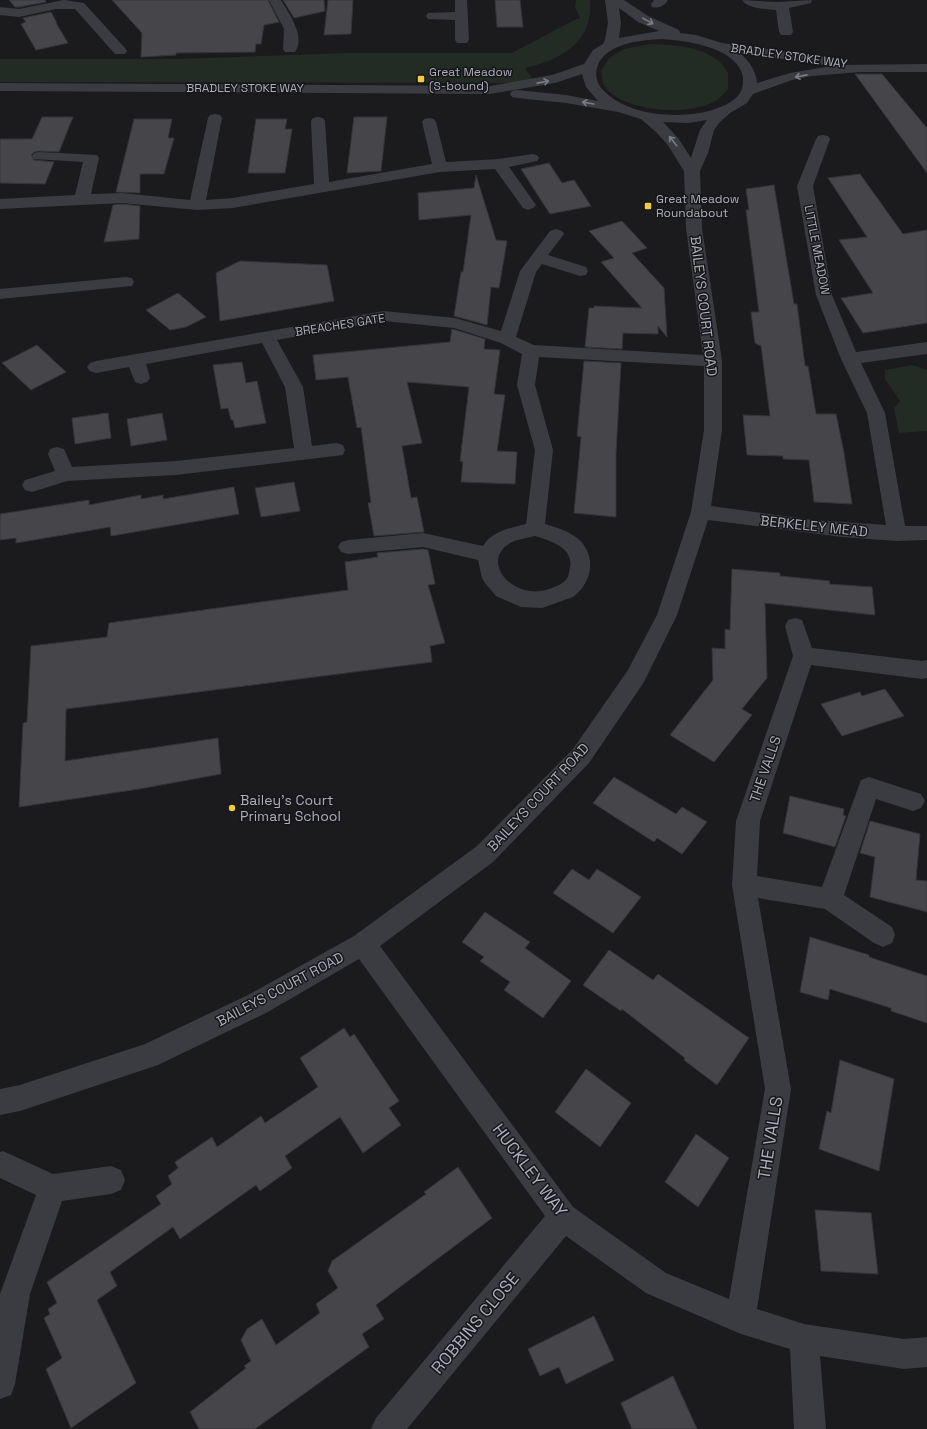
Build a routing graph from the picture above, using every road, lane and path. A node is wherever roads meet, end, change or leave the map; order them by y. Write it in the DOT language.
graph roads {
  1 [pos="275,0"];
  2 [pos="461,0"];
  3 [pos="611,0"];
  4 [pos="616,0"];
  5 [pos="748,0"];
  6 [pos="806,0"];
  7 [pos="782,6"];
  8 [pos="0,11"];
  9 [pos="433,16"];
  10 [pos="461,16"];
  11 [pos="786,32"];
  12 [pos="461,36"];
  13 [pos="682,36"];
  14 [pos="711,43"];
  15 [pos="609,46"];
  16 [pos="290,49"];
  17 [pos="120,51"];
  18 [pos="590,67"];
  19 [pos="867,67"];
  20 [pos="927,68"];
  21 [pos="0,87"];
  22 [pos="490,90"];
  23 [pos="747,92"];
  24 [pos="626,110"];
  25 [pos="725,110"];
  26 [pos="646,116"];
  27 [pos="215,118"];
  28 [pos="318,121"];
  29 [pos="429,122"];
  30 [pos="823,139"];
  31 [pos="39,156"];
  32 [pos="532,158"];
  33 [pos="498,164"];
  34 [pos="440,167"];
  35 [pos="692,171"];
  36 [pos="322,188"];
  37 [pos="82,199"];
  38 [pos="0,204"];
  39 [pos="197,205"];
  40 [pos="528,205"];
  41 [pos="556,234"];
  42 [pos="538,257"];
  43 [pos="580,271"];
  44 [pos="126,282"];
  45 [pos="0,294"];
  46 [pos="267,337"];
  47 [pos="507,339"];
  48 [pos="927,348"];
  49 [pos="531,352"];
  50 [pos="850,359"];
  51 [pos="136,360"];
  52 [pos="713,361"];
  53 [pos="96,367"];
  54 [pos="142,378"];
  55 [pos="336,450"];
  56 [pos="304,453"];
  57 [pos="57,454"];
  58 [pos="66,474"];
  59 [pos="32,485"];
  60 [pos="701,512"];
  61 [pos="535,529"];
  62 [pos="927,533"];
  63 [pos="897,534"];
  64 [pos="348,547"];
  65 [pos="488,555"];
  66 [pos="795,626"];
  67 [pos="804,656"];
  68 [pos="927,669"];
  69 [pos="913,801"];
  70 [pos="744,885"];
  71 [pos="830,899"];
  72 [pos="883,935"];
  73 [pos="363,944"];
  74 [pos="0,1102"];
  75 [pos="3,1165"];
  76 [pos="110,1180"];
  77 [pos="52,1188"];
  78 [pos="563,1217"];
  79 [pos="741,1319"];
  80 [pos="804,1339"];
  81 [pos="927,1352"];
  82 [pos="0,1384"];
  83 [pos="387,1429"];
  84 [pos="810,1429"];
  1 -- 16 [label="street"];
  2 -- 10 [label="street"];
  3 -- 15 [label="street"];
  4 -- 13 [label="street, one-way"];
  5 -- 7 [label="street"];
  6 -- 7 [label="street"];
  7 -- 11 [label="street"];
  8 -- 17 [label="street"];
  9 -- 10 [label="street"];
  10 -- 12 [label="street"];
  13 -- 14 [label="street"];
  13 -- 15 [label="street"];
  14 -- 19 [label="street, BRADLEY STOKE WAY"];
  14 -- 23 [label="street"];
  15 -- 18 [label="street"];
  22 -- 18 [label="street, BRADLEY STOKE WAY, one-way"];
  18 -- 24 [label="street"];
  19 -- 20 [label="street, BRADLEY STOKE WAY"];
  19 -- 23 [label="street, BRADLEY STOKE WAY, one-way"];
  21 -- 22 [label="street, BRADLEY STOKE WAY"];
  24 -- 22 [label="street, BRADLEY STOKE WAY, one-way"];
  23 -- 25 [label="street"];
  24 -- 26 [label="street"];
  25 -- 26 [label="street"];
  25 -- 35 [label="street, BAILEYS COURT ROAD"];
  35 -- 26 [label="street, BAILEYS COURT ROAD, one-way"];
  27 -- 39 [label="street"];
  28 -- 36 [label="street"];
  29 -- 34 [label="street"];
  30 -- 50 [label="street, LITTLE MEADOW"];
  31 -- 37 [label="street"];
  32 -- 33 [label="street"];
  33 -- 34 [label="street"];
  33 -- 40 [label="street"];
  34 -- 36 [label="street"];
  35 -- 52 [label="street, BAILEYS COURT ROAD"];
  36 -- 39 [label="street"];
  37 -- 38 [label="street"];
  37 -- 39 [label="street"];
  41 -- 42 [label="street"];
  42 -- 43 [label="street"];
  42 -- 47 [label="street"];
  44 -- 45 [label="street"];
  46 -- 47 [label="street, BREACHES GATE"];
  46 -- 51 [label="street, BREACHES GATE"];
  46 -- 56 [label="street"];
  47 -- 49 [label="street, BREACHES GATE"];
  48 -- 50 [label="street"];
  49 -- 52 [label="street, BREACHES GATE"];
  49 -- 61 [label="street"];
  50 -- 63 [label="street, LITTLE MEADOW"];
  51 -- 53 [label="street, BREACHES GATE"];
  51 -- 54 [label="street"];
  52 -- 60 [label="street, BAILEYS COURT ROAD"];
  55 -- 56 [label="street"];
  56 -- 58 [label="street"];
  57 -- 58 [label="street"];
  58 -- 59 [label="street"];
  60 -- 63 [label="street, BERKELEY MEAD"];
  60 -- 73 [label="street, BAILEYS COURT ROAD"];
  61 -- 65 [label="street"];
  61 -- 65 [label="street"];
  62 -- 63 [label="street, BERKELEY MEAD"];
  64 -- 65 [label="street"];
  66 -- 67 [label="street"];
  67 -- 68 [label="street"];
  67 -- 70 [label="street, THE VALLS"];
  69 -- 71 [label="street"];
  70 -- 71 [label="street"];
  70 -- 79 [label="street, THE VALLS"];
  71 -- 72 [label="street"];
  73 -- 74 [label="street, BAILEYS COURT ROAD"];
  73 -- 78 [label="street, HUCKLEY WAY"];
  75 -- 77 [label="street"];
  76 -- 77 [label="street"];
  77 -- 82 [label="street"];
  78 -- 79 [label="street, HUCKLEY WAY"];
  78 -- 83 [label="street, ROBBINS CLOSE"];
  79 -- 80 [label="street, HUCKLEY WAY"];
  80 -- 81 [label="street, HUCKLEY WAY"];
  80 -- 84 [label="street"];
}
